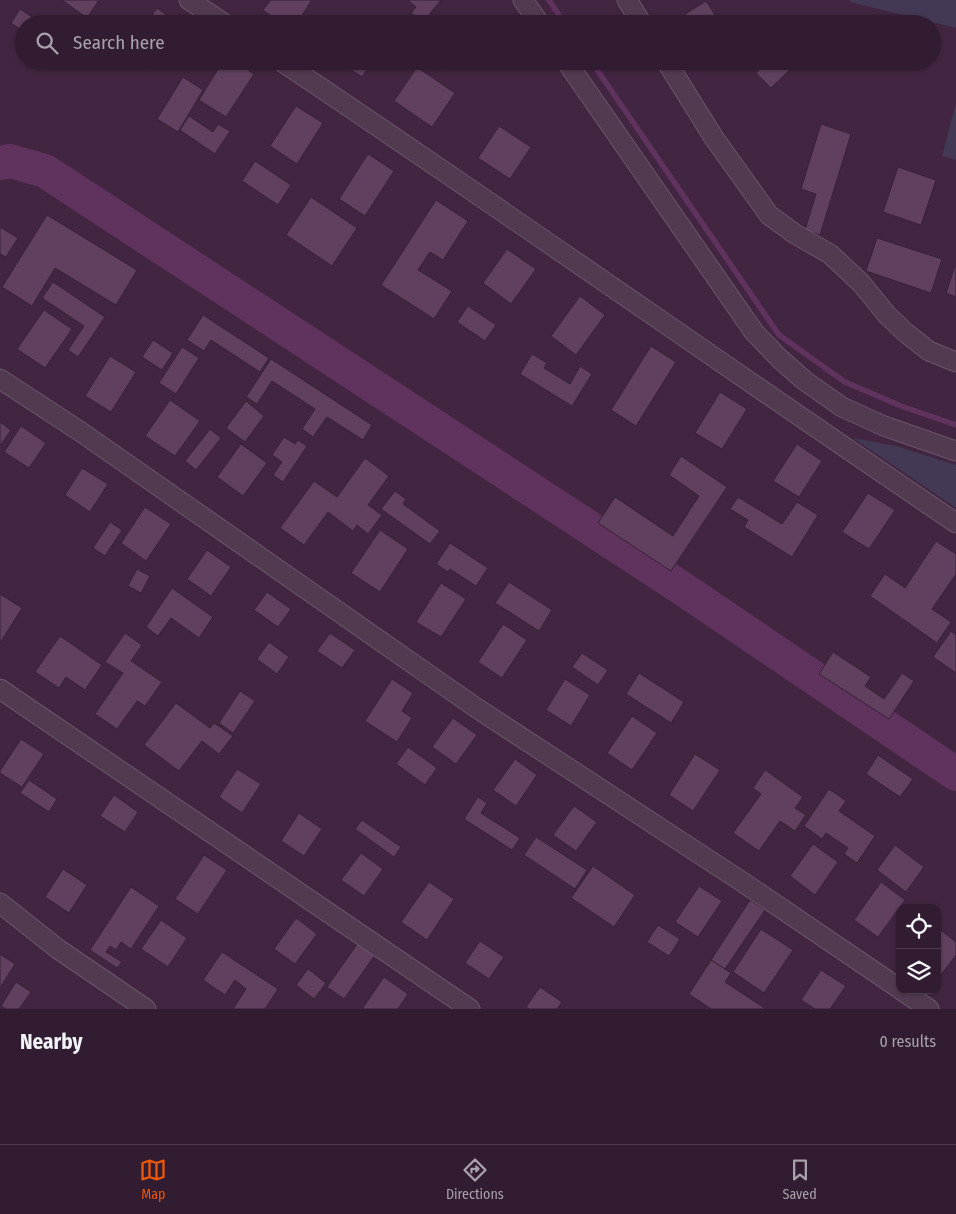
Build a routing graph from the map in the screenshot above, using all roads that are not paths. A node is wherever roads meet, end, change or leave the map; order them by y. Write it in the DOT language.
graph roads {
  1 [pos="190,0"];
  2 [pos="523,0"];
  3 [pos="627,0"];
  4 [pos="212,15"];
  5 [pos="534,15"];
  6 [pos="636,15"];
  7 [pos="294,70"];
  8 [pos="572,70"];
  9 [pos="672,70"];
  10 [pos="956,362"];
  11 [pos="0,379"];
  12 [pos="956,452"];
  13 [pos="956,523"];
  14 [pos="0,689"];
  15 [pos="0,903"];
  16 [pos="896,987"];
  17 [pos="907,994"];
  18 [pos="146,1009"];
  19 [pos="470,1009"];
  20 [pos="929,1009"];
  1 -- 4 [label="street"];
  2 -- 5 [label="street"];
  3 -- 6 [label="street"];
  7 -- 13 [label="street"];
  8 -- 12 [label="street"];
  9 -- 10 [label="street"];
  11 -- 16 [label="street"];
  14 -- 19 [label="street"];
  15 -- 18 [label="street"];
  17 -- 20 [label="street"];
}
